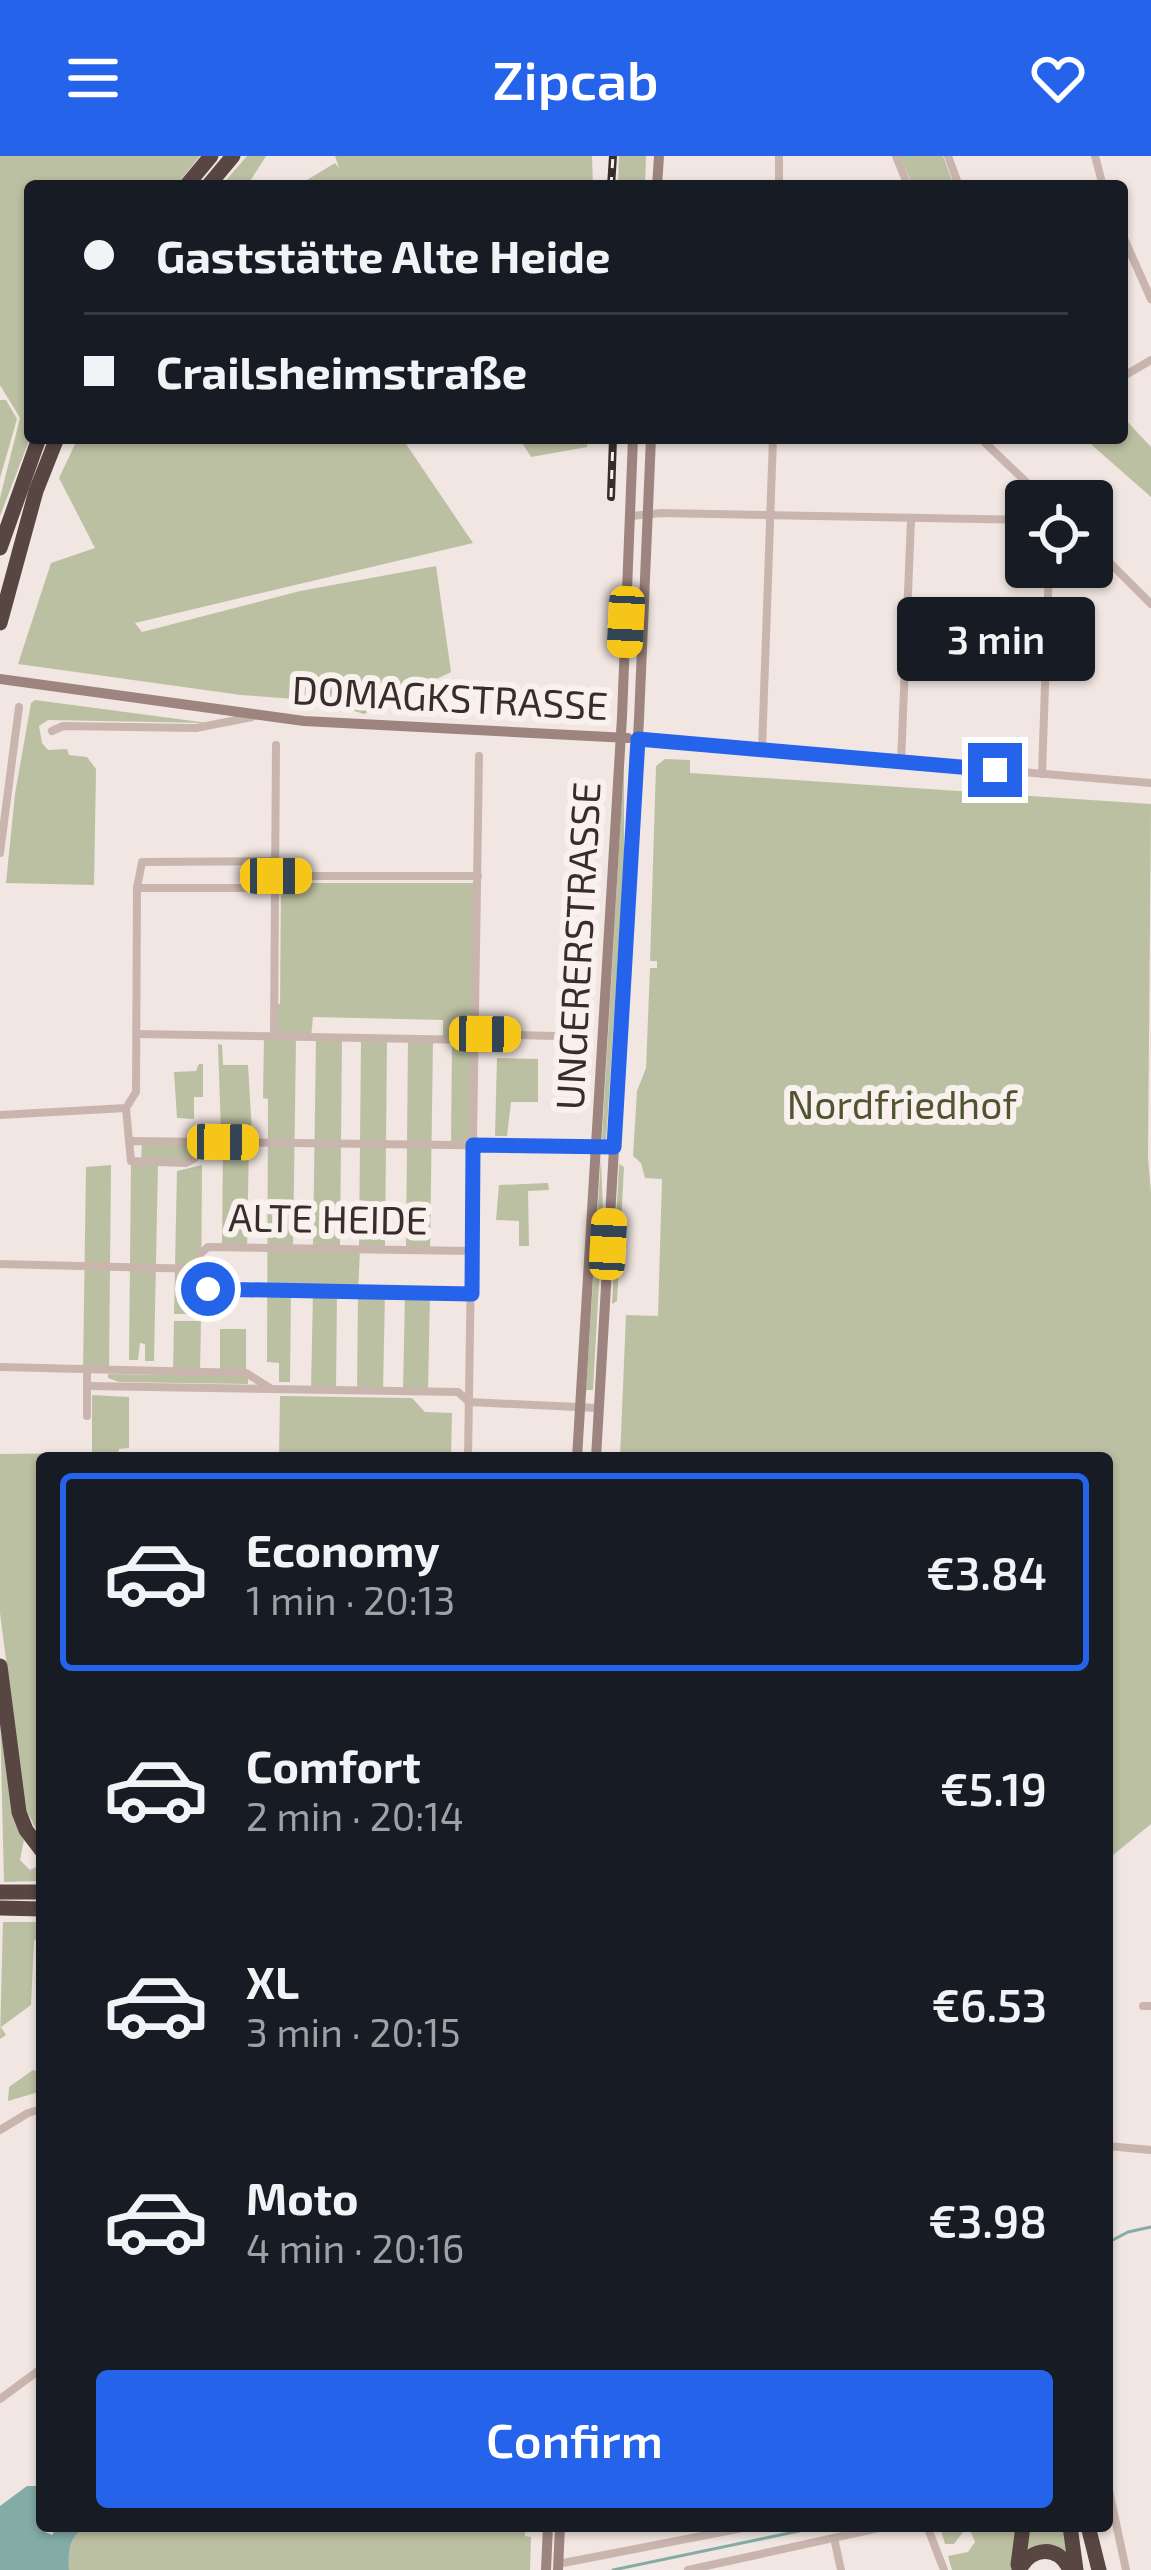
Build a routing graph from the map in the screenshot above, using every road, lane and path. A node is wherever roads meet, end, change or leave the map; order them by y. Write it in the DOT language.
graph roads {
  1 [pos="211,156"];
  2 [pos="233,156"];
  3 [pos="191,180"];
  4 [pos="213,180"];
  5 [pos="1128,247"];
  6 [pos="1151,299"];
  7 [pos="37,444"];
  8 [pos="55,444"];
  9 [pos="633,444"];
  10 [pos="651,444"];
  11 [pos="772,444"];
  12 [pos="986,444"];
  13 [pos="1024,480"];
  14 [pos="646,513"];
  15 [pos="631,516"];
  16 [pos="770,516"];
  17 [pos="910,520"];
  18 [pos="1005,520"];
  19 [pos="0,548"];
  20 [pos="1113,566"];
  21 [pos="1048,588"];
  22 [pos="1151,604"];
  23 [pos="0,623"];
  24 [pos="12,680"];
  25 [pos="19,707"];
  26 [pos="259,716"];
  27 [pos="52,731"];
  28 [pos="621,737"];
  29 [pos="638,739"];
  30 [pos="277,745"];
  31 [pos="762,749"];
  32 [pos="479,756"];
  33 [pos="902,762"];
  34 [pos="1042,774"];
  35 [pos="1151,783"];
  36 [pos="0,853"];
  37 [pos="277,861"];
  38 [pos="276,876"];
  39 [pos="478,876"];
  40 [pos="137,888"];
  41 [pos="274,889"];
  42 [pos="137,1034"];
  43 [pos="554,1036"];
  44 [pos="274,1037"];
  45 [pos="475,1040"];
  46 [pos="126,1108"];
  47 [pos="0,1115"];
  48 [pos="129,1141"];
  49 [pos="194,1142"];
  50 [pos="473,1145"];
  51 [pos="596,1146"];
  52 [pos="614,1147"];
  53 [pos="472,1251"];
  54 [pos="0,1264"];
  55 [pos="200,1269"];
  56 [pos="472,1294"];
  57 [pos="0,1367"];
  58 [pos="87,1370"];
  59 [pos="87,1386"];
  60 [pos="273,1390"];
  61 [pos="469,1402"];
  62 [pos="579,1407"];
  63 [pos="598,1408"];
  64 [pos="87,1416"];
  65 [pos="468,1452"];
  66 [pos="577,1452"];
  67 [pos="596,1452"];
  68 [pos="0,1666"];
  69 [pos="36,1843"];
  70 [pos="36,1889"];
  71 [pos="4,1892"];
  72 [pos="0,1909"];
  73 [pos="36,1909"];
  74 [pos="36,2111"];
  75 [pos="0,2130"];
  76 [pos="1113,2147"];
  77 [pos="1151,2150"];
  78 [pos="36,2372"];
  79 [pos="0,2399"];
  80 [pos="1113,2509"];
  81 [pos="549,2532"];
  82 [pos="559,2532"];
  83 [pos="725,2532"];
  84 [pos="861,2532"];
  85 [pos="929,2532"];
  86 [pos="1022,2532"];
  87 [pos="1070,2532"];
  88 [pos="1088,2532"];
  89 [pos="834,2538"];
  90 [pos="735,2565"];
  91 [pos="554,2568"];
  92 [pos="688,2570"];
  93 [pos="841,2570"];
  94 [pos="944,2570"];
  95 [pos="1018,2570"];
  96 [pos="1073,2570"];
  97 [pos="1096,2570"];
  98 [pos="1126,2570"];
  1 -- 3 [label="highway"];
  2 -- 4 [label="highway"];
  5 -- 6 [label="street"];
  7 -- 19 [label="highway"];
  8 -- 23 [label="highway"];
  9 -- 15 [label="main road, UNGERERSTRASSE"];
  10 -- 14 [label="main road, UNGERERSTRASSE"];
  11 -- 16 [label="street"];
  12 -- 13 [label="street"];
  14 -- 15 [label="street"];
  14 -- 16 [label="street"];
  14 -- 29 [label="main road, UNGERERSTRASSE"];
  15 -- 28 [label="main road, UNGERERSTRASSE"];
  16 -- 17 [label="street"];
  16 -- 31 [label="street"];
  17 -- 18 [label="street"];
  17 -- 33 [label="street"];
  20 -- 22 [label="street"];
  21 -- 34 [label="street"];
  24 -- 26 [label="main road, DOMAGKSTRASSE"];
  25 -- 36 [label="street"];
  26 -- 27 [label="street, DOMAGKSTRASSE"];
  26 -- 28 [label="main road, DOMAGKSTRASSE"];
  28 -- 29 [label="main road, DOMAGKSTRASSE"];
  28 -- 51 [label="main road, UNGERERSTRASSE"];
  29 -- 31 [label="street"];
  29 -- 52 [label="main road, UNGERERSTRASSE"];
  30 -- 37 [label="street"];
  31 -- 33 [label="street"];
  32 -- 39 [label="street"];
  33 -- 34 [label="street"];
  34 -- 35 [label="street"];
  37 -- 38 [label="street"];
  37 -- 40 [label="street"];
  38 -- 39 [label="street"];
  38 -- 41 [label="street"];
  39 -- 45 [label="street"];
  40 -- 41 [label="street"];
  40 -- 42 [label="street"];
  41 -- 44 [label="street"];
  42 -- 44 [label="street"];
  42 -- 46 [label="street"];
  43 -- 45 [label="street"];
  44 -- 45 [label="street"];
  45 -- 50 [label="street"];
  46 -- 47 [label="street"];
  46 -- 48 [label="street"];
  48 -- 49 [label="street"];
  48 -- 49 [label="street"];
  49 -- 50 [label="street"];
  50 -- 51 [label="street"];
  50 -- 53 [label="street"];
  51 -- 52 [label="street"];
  51 -- 62 [label="main road, UNGERERSTRASSE"];
  52 -- 63 [label="main road, UNGERERSTRASSE"];
  53 -- 55 [label="street, ALTE HEIDE"];
  53 -- 56 [label="street"];
  54 -- 55 [label="street, ALTE HEIDE"];
  55 -- 56 [label="street, ALTE HEIDE"];
  56 -- 61 [label="street"];
  57 -- 58 [label="street"];
  58 -- 59 [label="street"];
  58 -- 60 [label="street"];
  59 -- 60 [label="street"];
  59 -- 64 [label="street"];
  60 -- 61 [label="street"];
  61 -- 62 [label="street"];
  61 -- 65 [label="street"];
  62 -- 63 [label="street"];
  62 -- 66 [label="main road, UNGERERSTRASSE"];
  63 -- 67 [label="main road, UNGERERSTRASSE"];
  68 -- 69 [label="highway"];
  70 -- 71 [label="highway"];
  72 -- 73 [label="highway"];
  74 -- 75 [label="street"];
  76 -- 77 [label="street"];
  78 -- 79 [label="street"];
  80 -- 98 [label="street"];
  81 -- 91 [label="main road"];
  82 -- 91 [label="main road"];
  83 -- 91 [label="street"];
  84 -- 89 [label="street"];
  85 -- 94 [label="street"];
  86 -- 95 [label="highway"];
  87 -- 96 [label="highway"];
  88 -- 97 [label="highway"];
  89 -- 90 [label="street"];
  89 -- 93 [label="street"];
  90 -- 92 [label="street"];
  95 -- 96 [label="highway"];
}
